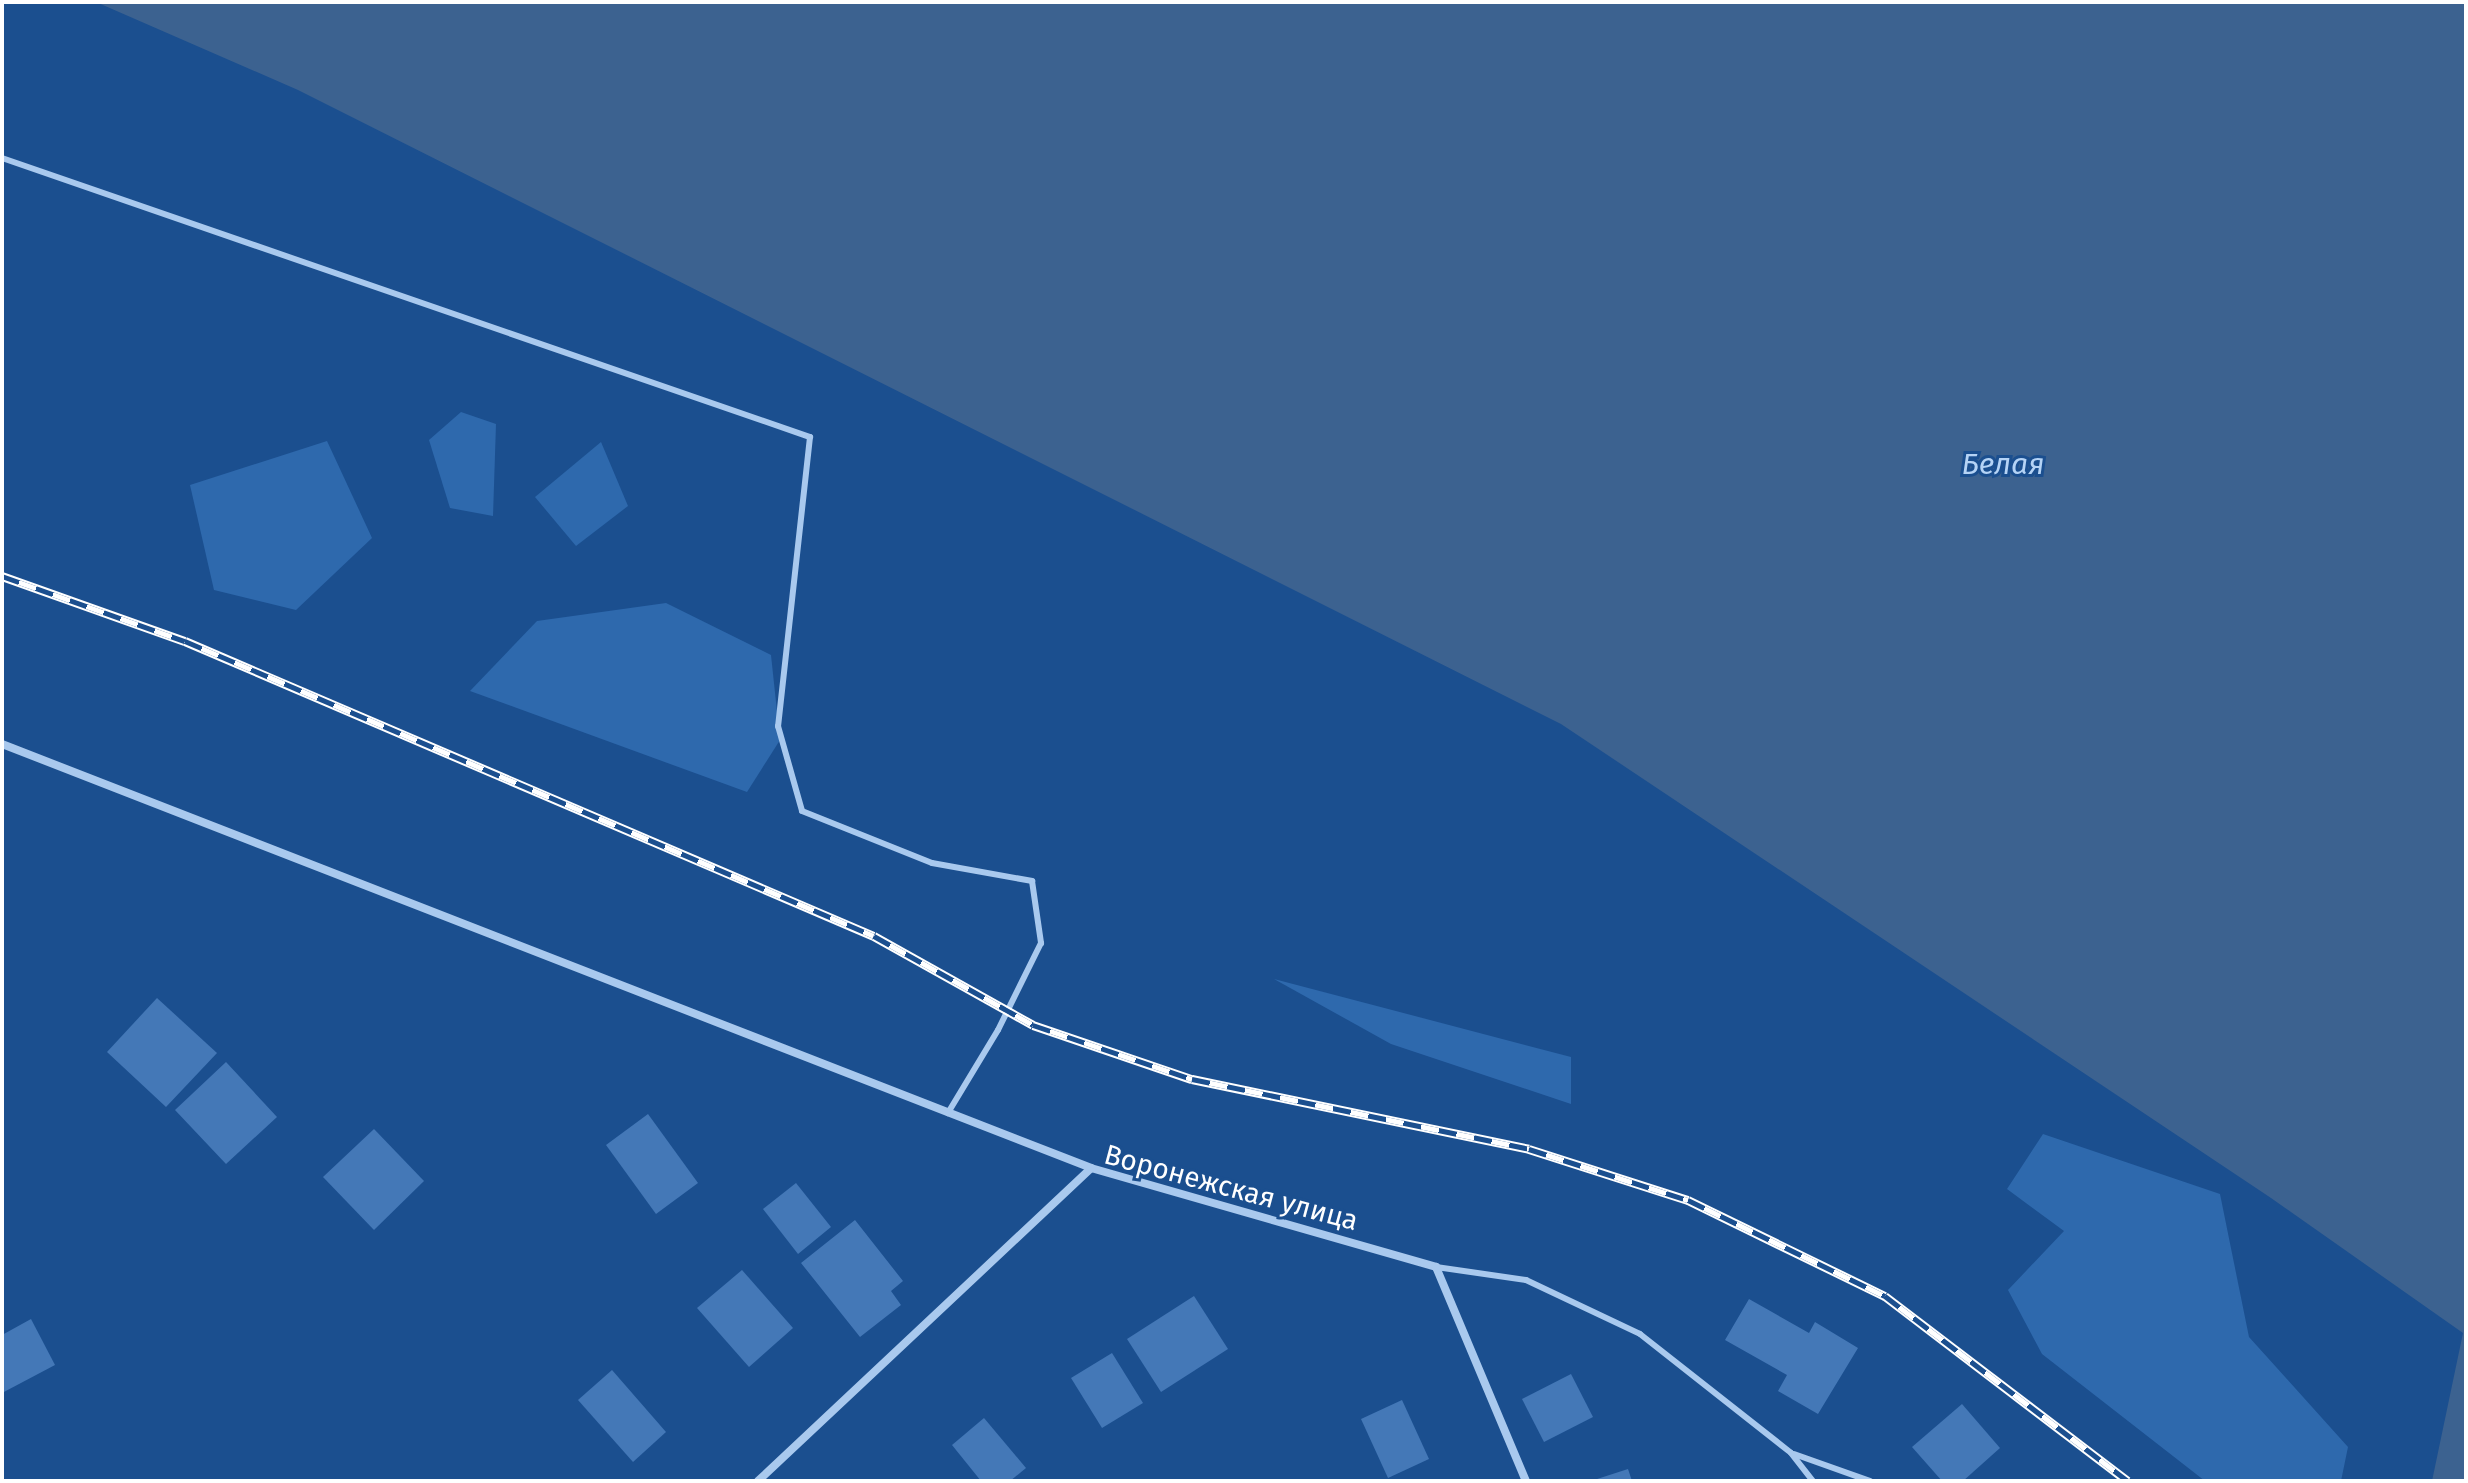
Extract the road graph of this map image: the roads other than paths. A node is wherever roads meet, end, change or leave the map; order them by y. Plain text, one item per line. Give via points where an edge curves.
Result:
1 (2, 158) edge
2 (2, 744) edge
3 (948, 1113) junction
4 (1091, 1168) junction
5 (1436, 1267) junction
6 (1791, 1453) junction
7 (758, 1481) edge
8 (1526, 1481) edge
9 (1813, 1481) edge
10 (1870, 1481) edge

1 - 3 lane via 810,437 778,726 802,811 932,863 1032,881 1041,943 998,1030
2 - 3 street
3 - 4 street
4 - 5 street, Воронежская улица
4 - 7 street, Воронежская улица
5 - 6 lane via 1526,1280 1640,1334
5 - 8 street
6 - 9 lane
6 - 10 lane

